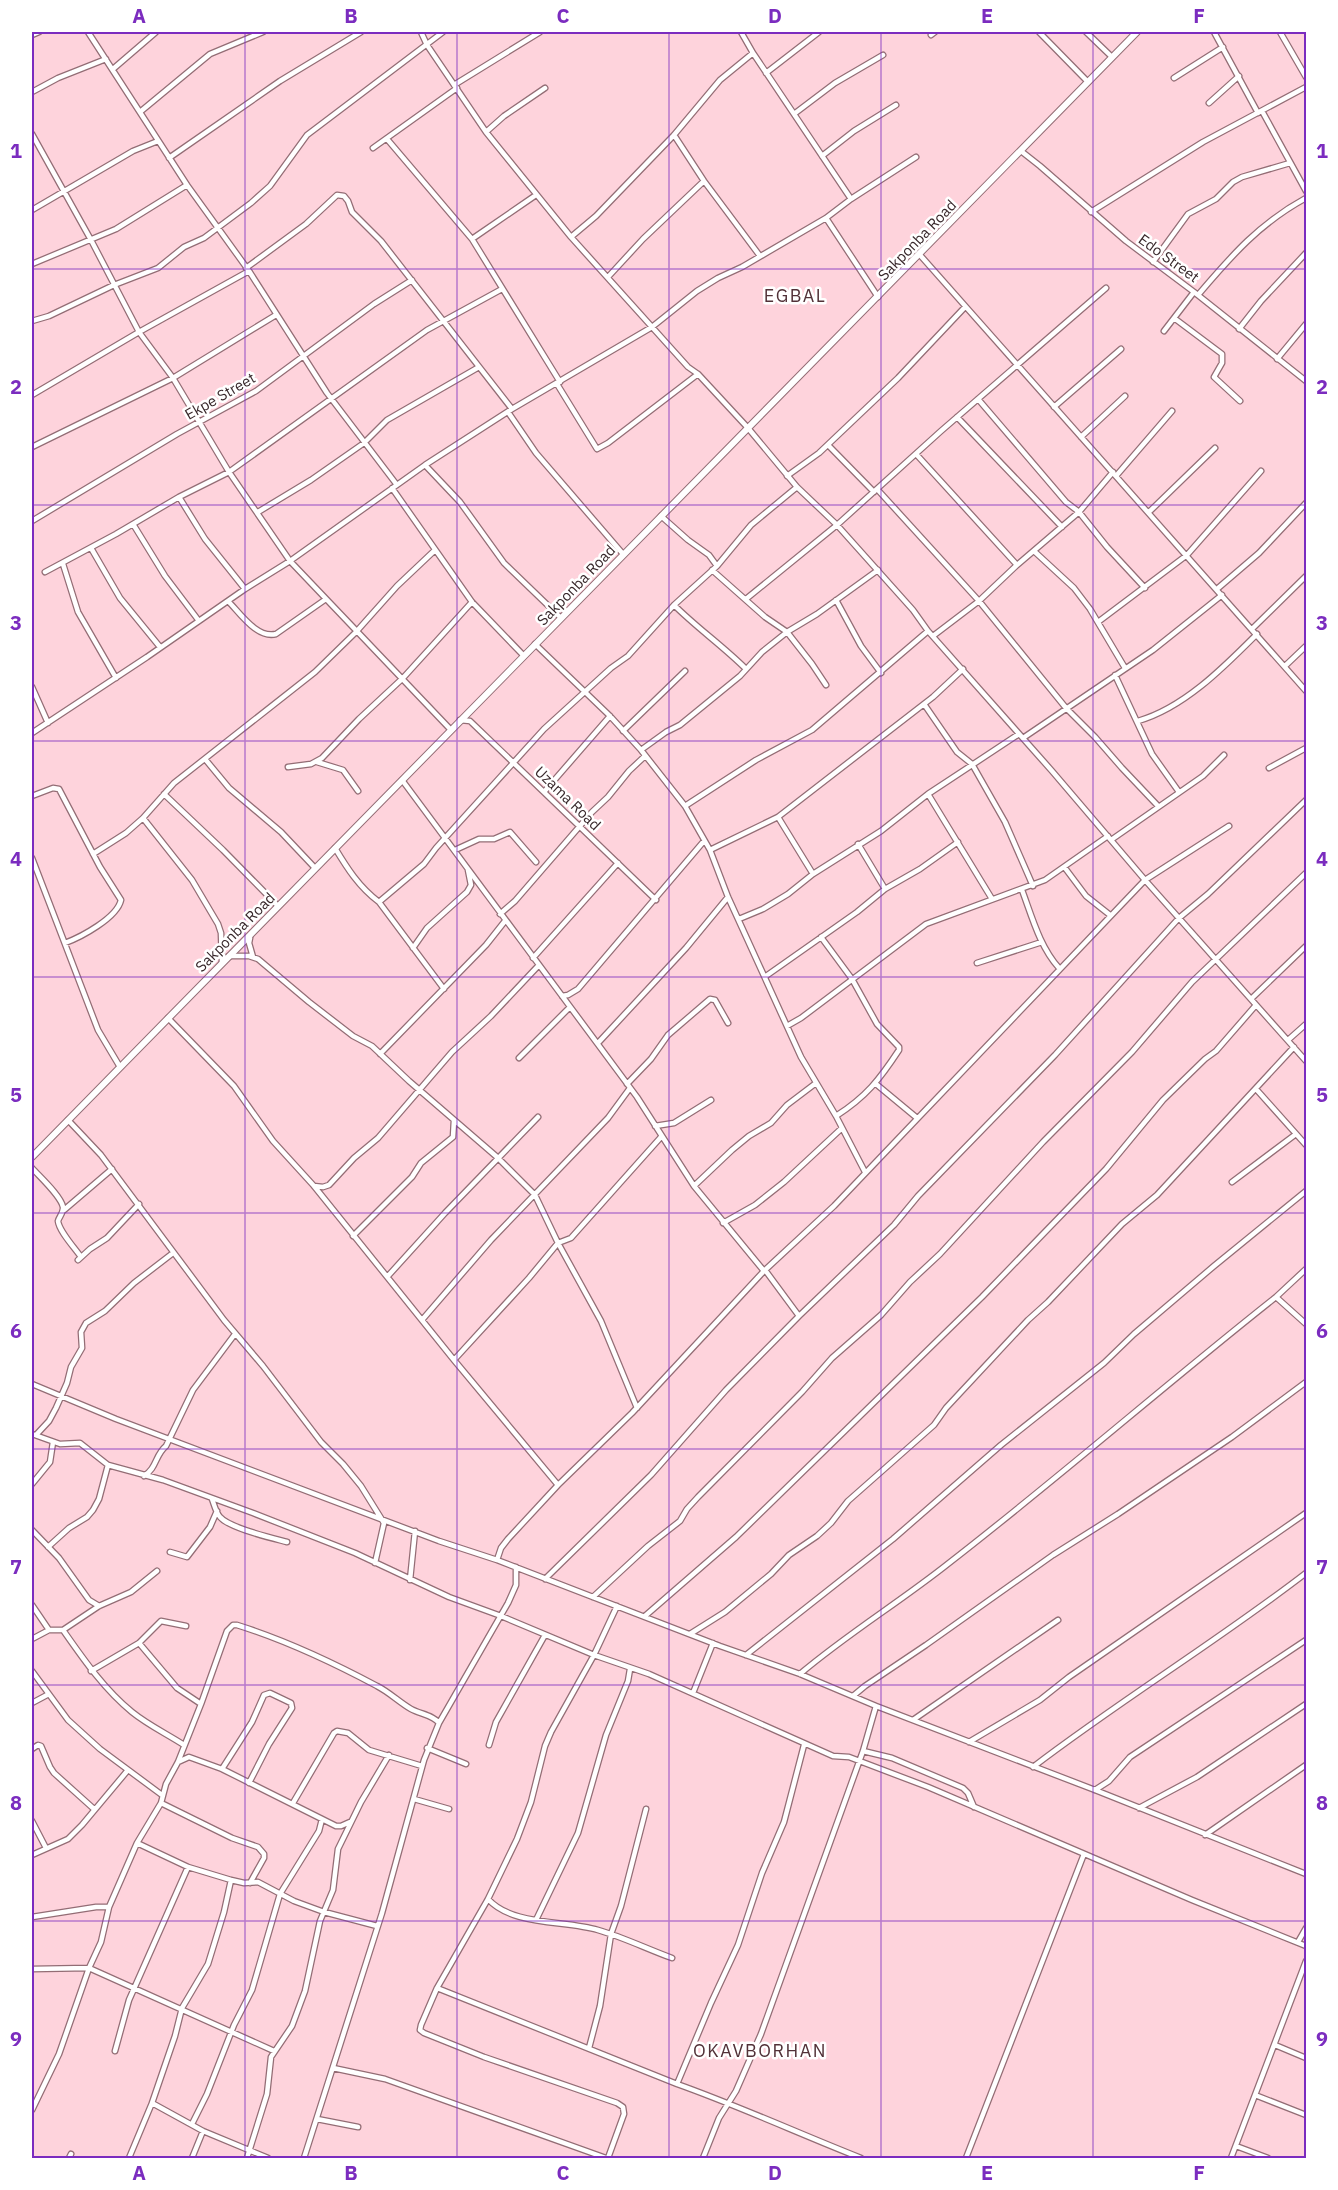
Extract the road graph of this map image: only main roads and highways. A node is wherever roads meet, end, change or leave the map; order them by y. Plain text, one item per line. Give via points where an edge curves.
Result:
1 (1137, 32) edge
2 (32, 1157) edge

1 - 2 main road, Sakponba Road

